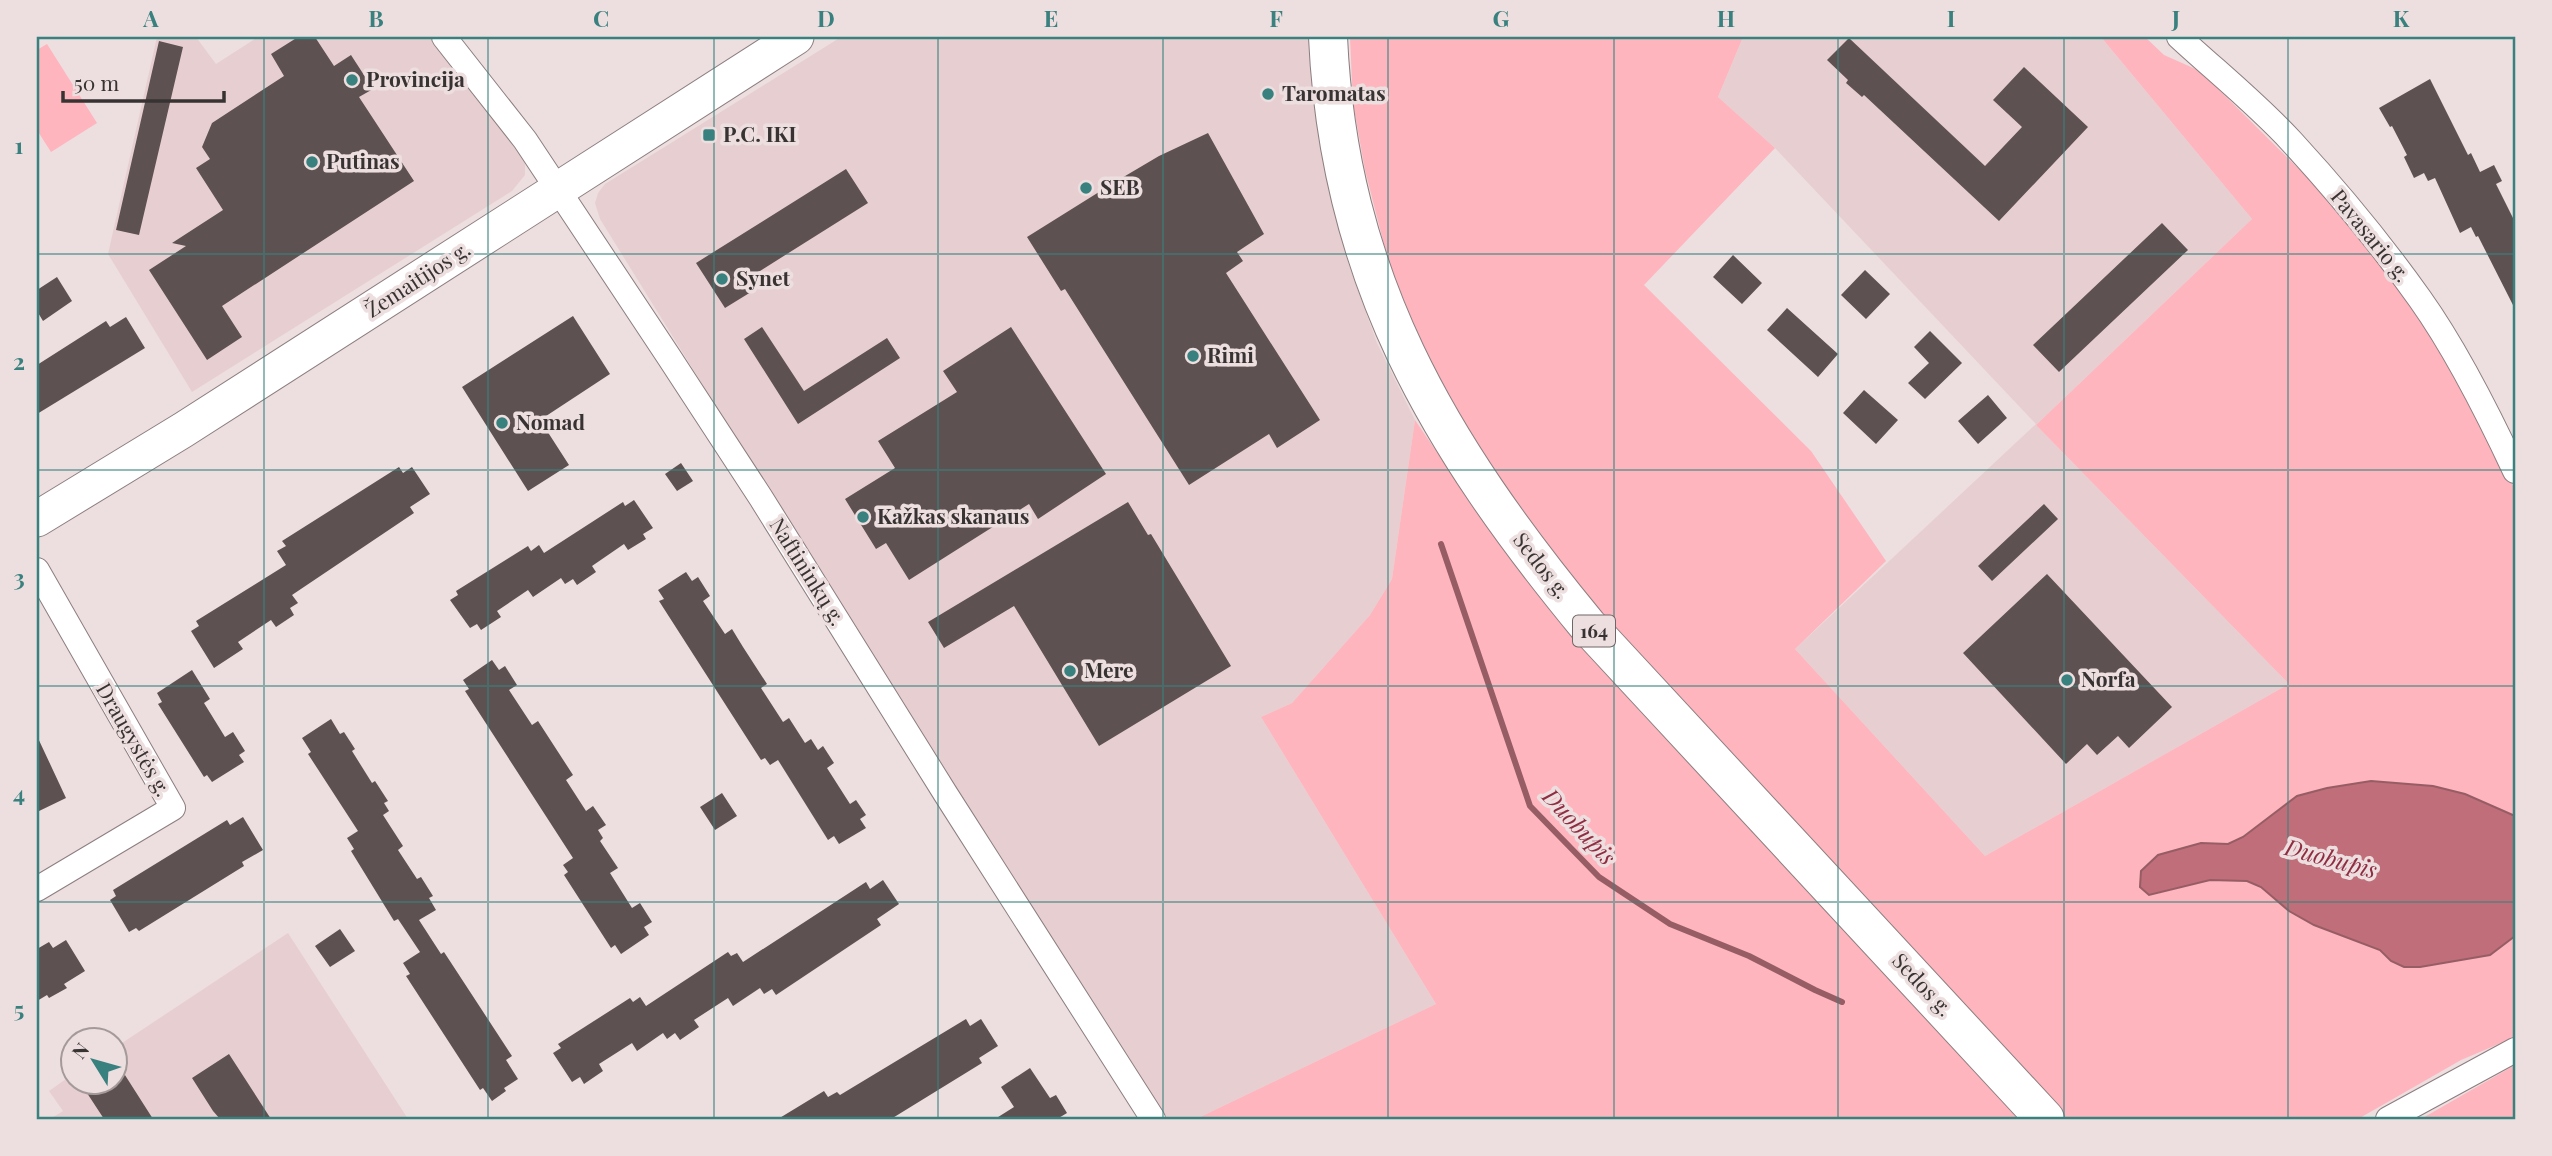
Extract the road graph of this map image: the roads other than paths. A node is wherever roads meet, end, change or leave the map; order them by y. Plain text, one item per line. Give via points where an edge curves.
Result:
1 (444, 37) edge
2 (796, 37) edge
3 (1328, 37) edge
4 (2179, 37) edge
5 (558, 190) junction
6 (2515, 471) edge
7 (37, 519) edge
8 (37, 570) edge
9 (37, 889) edge
10 (2515, 1050) edge
11 (1153, 1119) edge
12 (2045, 1119) edge
13 (2388, 1119) edge

1 - 5 street, Naftininkų g.
2 - 5 main road, Žemaitijos g.
3 - 12 main road, Sedos g. / 164 via 1342,163 1365,253 1413,370 1469,466 1540,567 1588,625
4 - 6 street, Pavasario g. via 2291,142 2363,224 2421,300 2486,408
5 - 7 main road, Žemaitijos g.
5 - 11 street, Naftininkų g. via 766,506
8 - 9 street, Draugystės g. via 173,808
10 - 13 street

